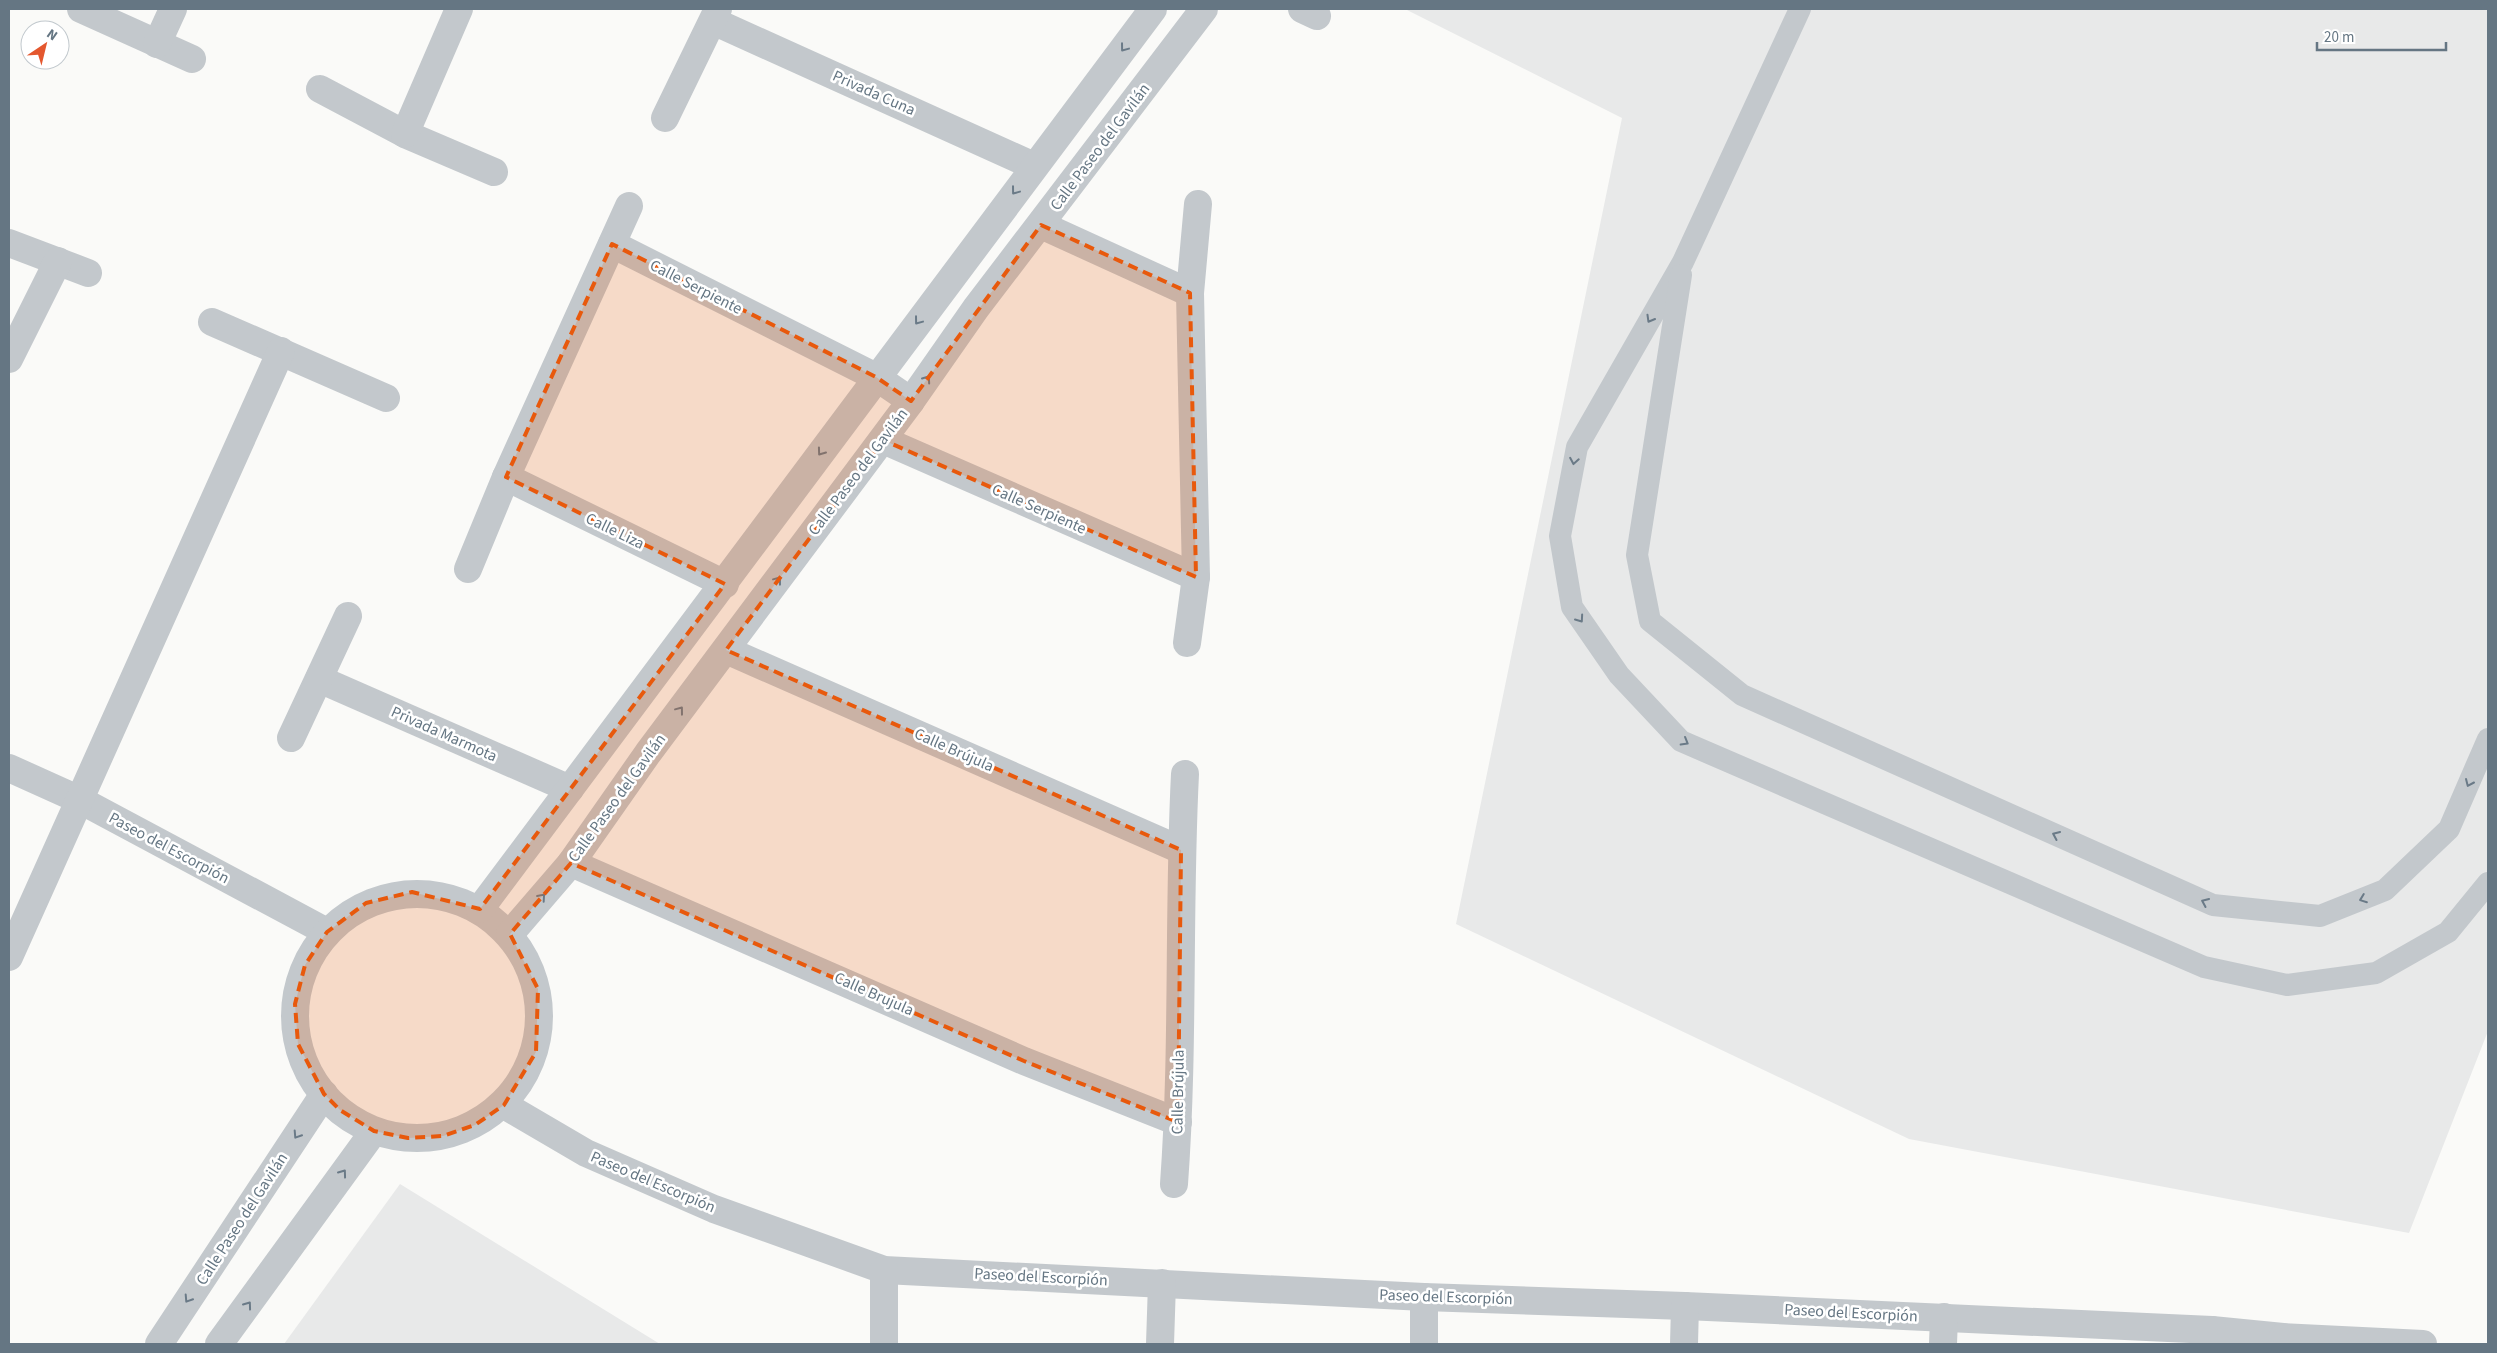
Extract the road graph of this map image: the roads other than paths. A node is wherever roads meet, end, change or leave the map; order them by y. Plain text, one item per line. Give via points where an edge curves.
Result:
1 (80, 9) edge
2 (173, 9) edge
3 (460, 9) edge
4 (1153, 9) edge
5 (1204, 9) edge
6 (1800, 9) edge
7 (715, 15) edge
8 (157, 44) junction
9 (192, 59) dead end
10 (320, 89) dead end
11 (665, 118) dead end
12 (405, 134) junction
13 (1034, 166) junction
14 (494, 172) dead end
15 (1198, 204) dead end
16 (628, 206) dead end
17 (1041, 225) junction
18 (9, 242) edge
19 (612, 244) junction
20 (58, 261) junction
21 (1683, 262) junction
22 (88, 273) dead end
23 (1190, 293) junction
24 (212, 322) dead end
25 (281, 350) junction
26 (9, 359) edge
27 (876, 377) junction
28 (386, 398) dead end
29 (911, 401) junction
30 (882, 440) junction
31 (506, 477) junction
32 (468, 569) dead end
33 (1196, 577) junction
34 (724, 584) junction
35 (348, 616) dead end
36 (1187, 643) dead end
37 (726, 650) junction
38 (319, 679) junction
39 (291, 738) dead end
40 (2488, 739) edge
41 (9, 768) edge
42 (1185, 774) dead end
43 (570, 789) junction
44 (80, 800) junction
45 (1181, 850) junction
46 (571, 863) junction
47 (2488, 883) edge
48 (480, 909) junction
49 (327, 932) junction
50 (510, 934) junction
51 (9, 957) edge
52 (324, 1094) junction
53 (504, 1105) junction
54 (1178, 1122) junction
55 (374, 1131) junction
56 (1174, 1184) dead end
57 (884, 1270) junction
58 (1162, 1283) junction
59 (1424, 1297) junction
60 (1685, 1306) junction
61 (1944, 1317) junction
62 (2212, 1337) edge
63 (2283, 1341) edge
64 (159, 1344) edge
65 (219, 1344) edge
66 (884, 1344) edge
67 (1160, 1344) edge
68 (1424, 1344) edge
69 (1684, 1344) edge
70 (1943, 1344) edge
71 (2423, 1344) edge

1 - 8 street
2 - 8 street
3 - 12 street
4 -> 13 street
5 - 17 street, Calle Paseo del Gavilán
6 - 21 lane
7 - 11 street
7 - 13 street, Privada Cuna
8 - 9 street
10 - 12 street
12 - 14 street
13 -> 27 street
15 - 23 street
16 - 19 street
17 - 23 street
29 -> 17 street, Calle Paseo del Gavilán via 976,308
18 - 20 street
19 - 27 street, Calle Serpiente
19 - 31 street
20 - 22 street
20 - 26 street
40 -> 21 lane via 2449,830 2385,890 2320,916 2213,905 1742,695 1650,621 1637,555
21 -> 47 lane via 1577,447 1560,536 1572,607 1619,675 1681,742 2204,967 2287,984 2376,973 2448,932
23 - 33 street
24 - 25 street
25 - 28 street
25 - 44 street
27 - 29 street, Calle Serpiente
27 -> 34 street
29 - 30 street, Calle Paseo del Gavilán
30 - 33 street, Calle Serpiente
37 -> 30 street, Calle Paseo del Gavilán
31 - 32 street
31 - 34 street, Calle Liza
33 - 36 street
34 - 43 street
35 - 38 street
37 - 45 street, Calle Brújula
46 -> 37 street, Calle Paseo del Gavilán
38 - 39 street
38 - 43 street, Privada Marmota
41 - 44 street, Paseo del Escorpión
42 - 45 street, Calle Brújula
43 - 48 street
44 - 49 street, Paseo del Escorpión
44 - 51 street
45 - 54 street, Calle Brújula
50 -> 46 street, Calle Paseo del Gavilán
46 - 54 street, Calle Brujula via 1024,1060
48 - 49 street via 412,892 366,903
48 - 50 street
49 - 52 street via 305,965 295,1004 298,1044
50 - 53 street via 538,989 536,1052
52 - 55 street via 340,1110
52 -> 64 street, Calle Paseo del Gavilán
53 - 55 street via 475,1125 443,1136 408,1138
53 - 57 street, Paseo del Escorpión via 586,1154 704,1205
54 - 56 street, Calle Brújula
65 -> 55 street
57 - 58 street, Paseo del Escorpión
57 - 66 street
58 - 59 street, Paseo del Escorpión
58 - 67 street
59 - 60 street, Paseo del Escorpión
59 - 68 street
60 - 61 street, Paseo del Escorpión
60 - 69 street
61 - 62 street, Paseo del Escorpión
61 - 70 street
62 - 63 street, Paseo del Escorpión
63 - 71 street, Paseo del Escorpión

